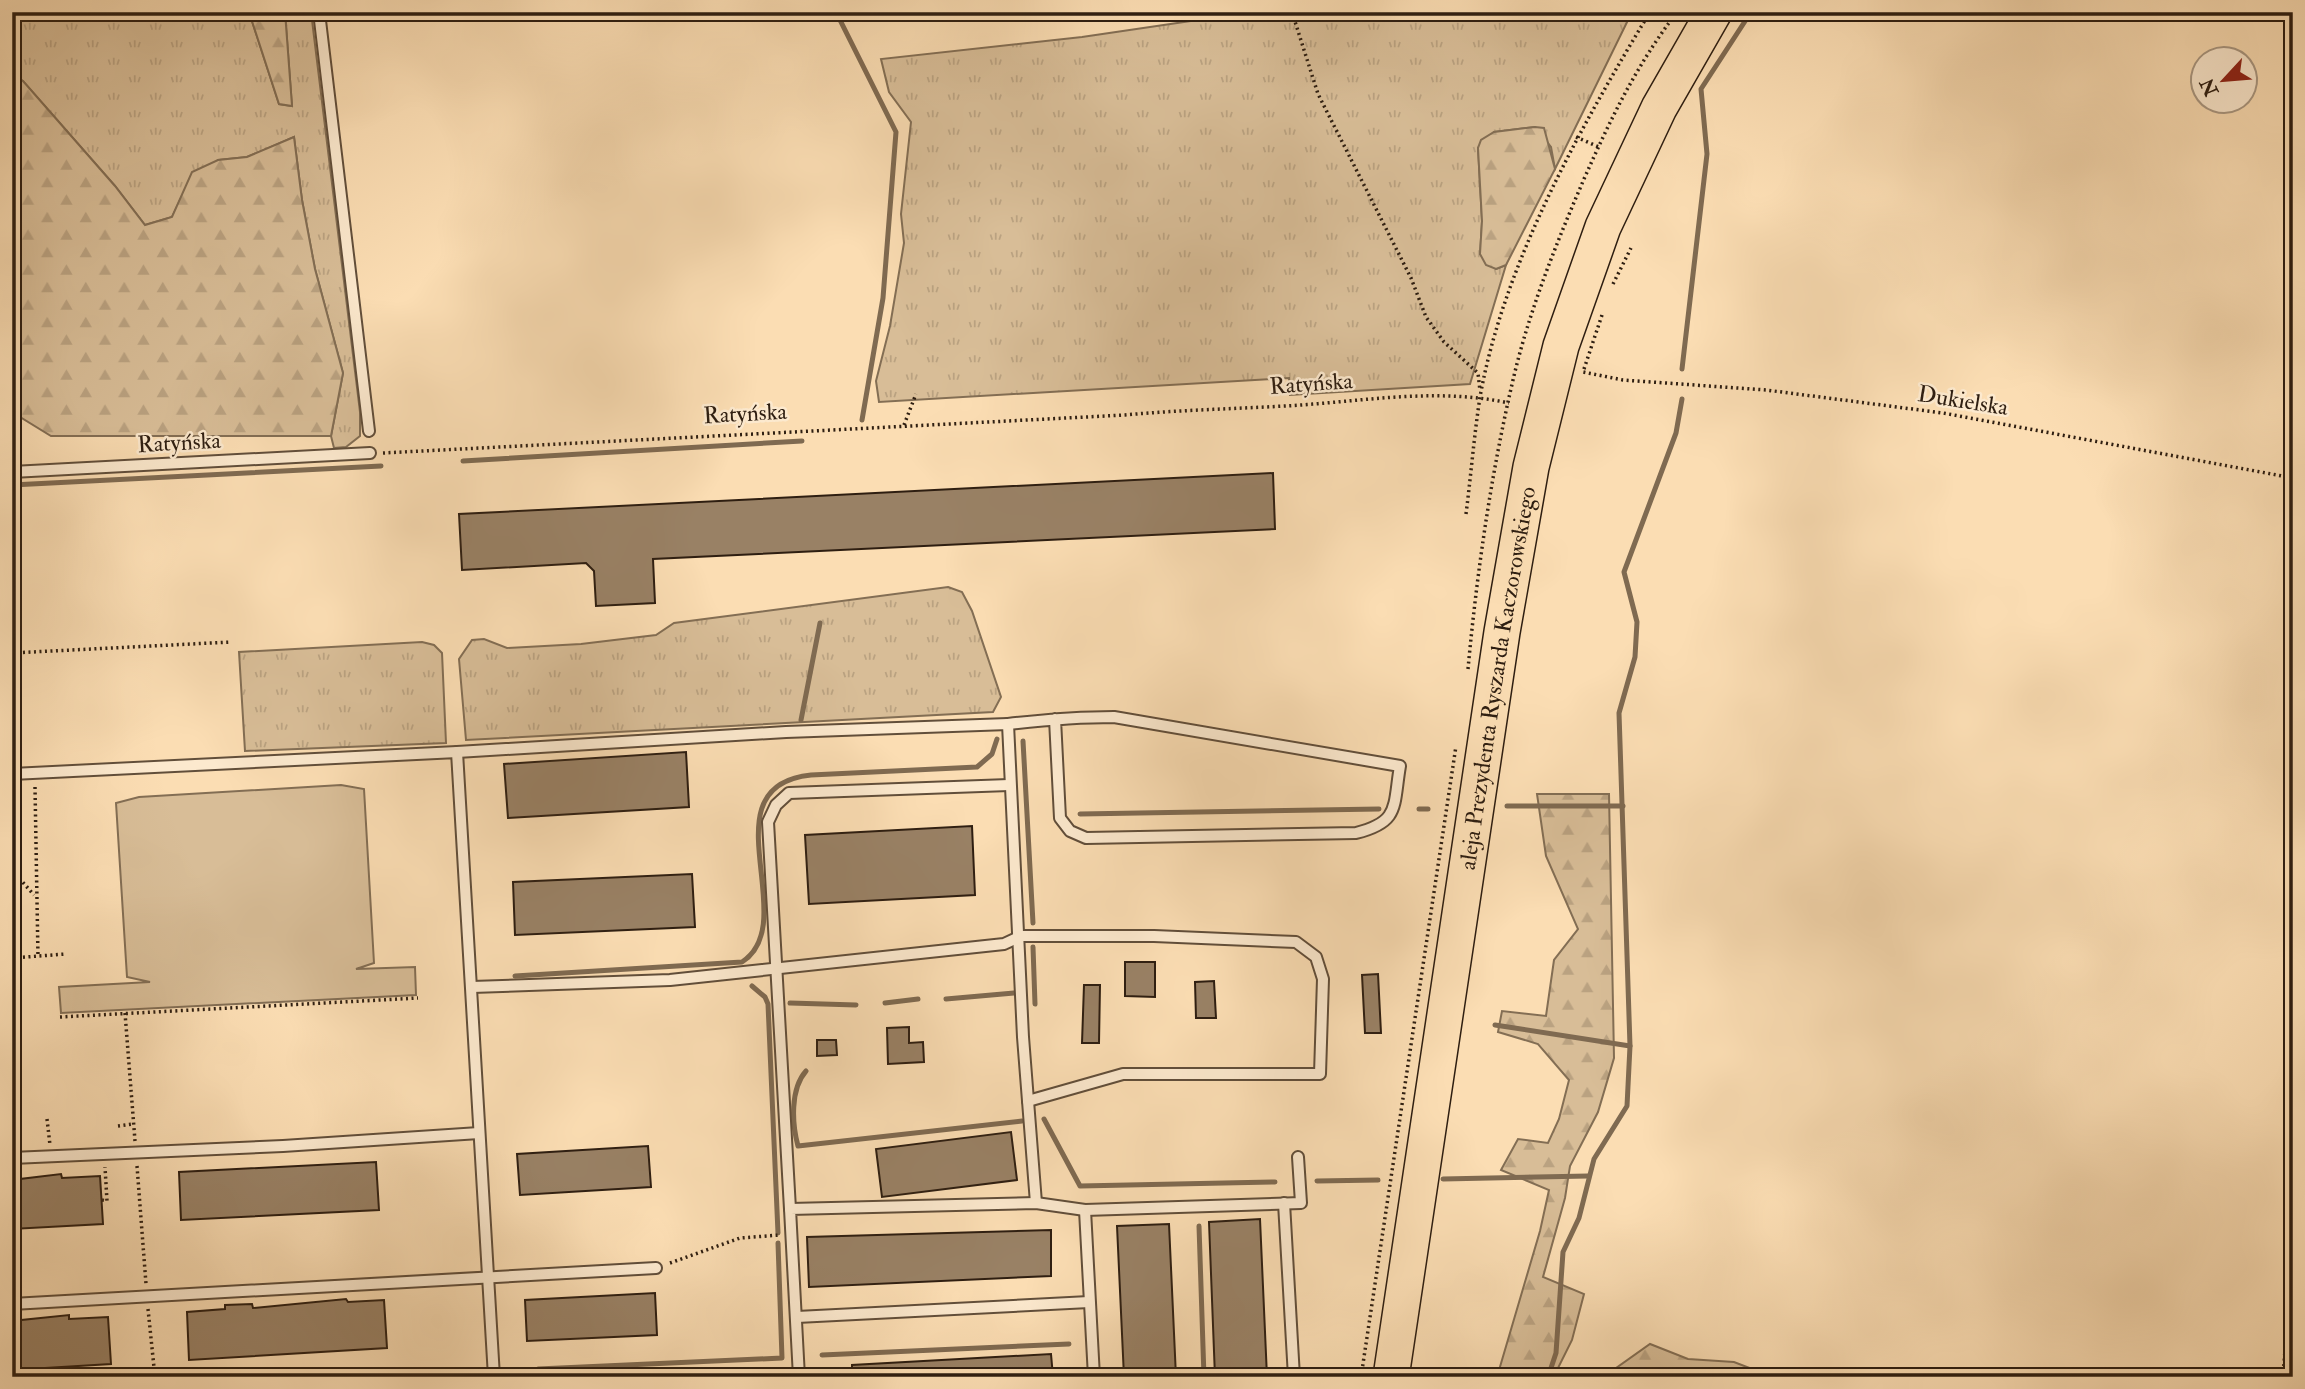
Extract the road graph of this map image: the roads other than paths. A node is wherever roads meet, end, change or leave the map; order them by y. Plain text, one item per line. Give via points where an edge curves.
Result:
1 (319, 12) edge
2 (1714, 12) edge
3 (369, 431) dead end
4 (370, 453) road end
5 (12, 472) edge
6 (1055, 719) junction
7 (1008, 724) junction
8 (457, 752) junction
9 (12, 774) edge
10 (1009, 785) junction
11 (1021, 936) junction
12 (776, 968) junction
13 (472, 987) junction
14 (1028, 1101) junction
15 (479, 1133) junction
16 (1298, 1157) dead end
17 (12, 1158) edge
18 (1037, 1203) junction
19 (1284, 1203) junction
20 (790, 1209) junction
21 (1085, 1210) junction
22 (656, 1268) road end
23 (486, 1277) junction
24 (1088, 1302) junction
25 (12, 1304) edge
26 (796, 1317) junction
27 (494, 1377) edge
28 (799, 1377) edge
29 (1094, 1377) edge
30 (1294, 1377) edge
31 (1391, 1377) edge

1 - 3 lane
2 - 31 main road, aleja Prezydenta Ryszarda Kaczorowskiego via 1658,108 1603,227 1561,346 1531,467 1502,632
4 - 5 lane, Ratyńska
6 - 6 lane via 1114,717 1400,766 1394,802 1389,820 1356,833 1086,838 1070,831 1060,818
6 - 7 lane
7 - 8 lane
7 - 10 lane
8 - 9 lane
8 - 13 lane
10 - 11 lane
10 - 12 lane via 789,793 768,822
11 - 12 lane via 1004,944
11 - 14 lane
11 - 14 lane via 1296,942 1316,957 1323,979 1320,1074 1123,1074
12 - 13 lane via 670,980
12 - 20 lane
13 - 15 lane
14 - 18 lane
15 - 17 lane
15 - 23 lane
16 - 19 lane via 1301,1203
18 - 20 lane
18 - 21 lane
19 - 21 lane
19 - 30 lane
20 - 26 lane
21 - 24 lane
22 - 23 lane
23 - 25 lane
23 - 27 lane
24 - 26 lane
24 - 29 lane
26 - 28 lane

